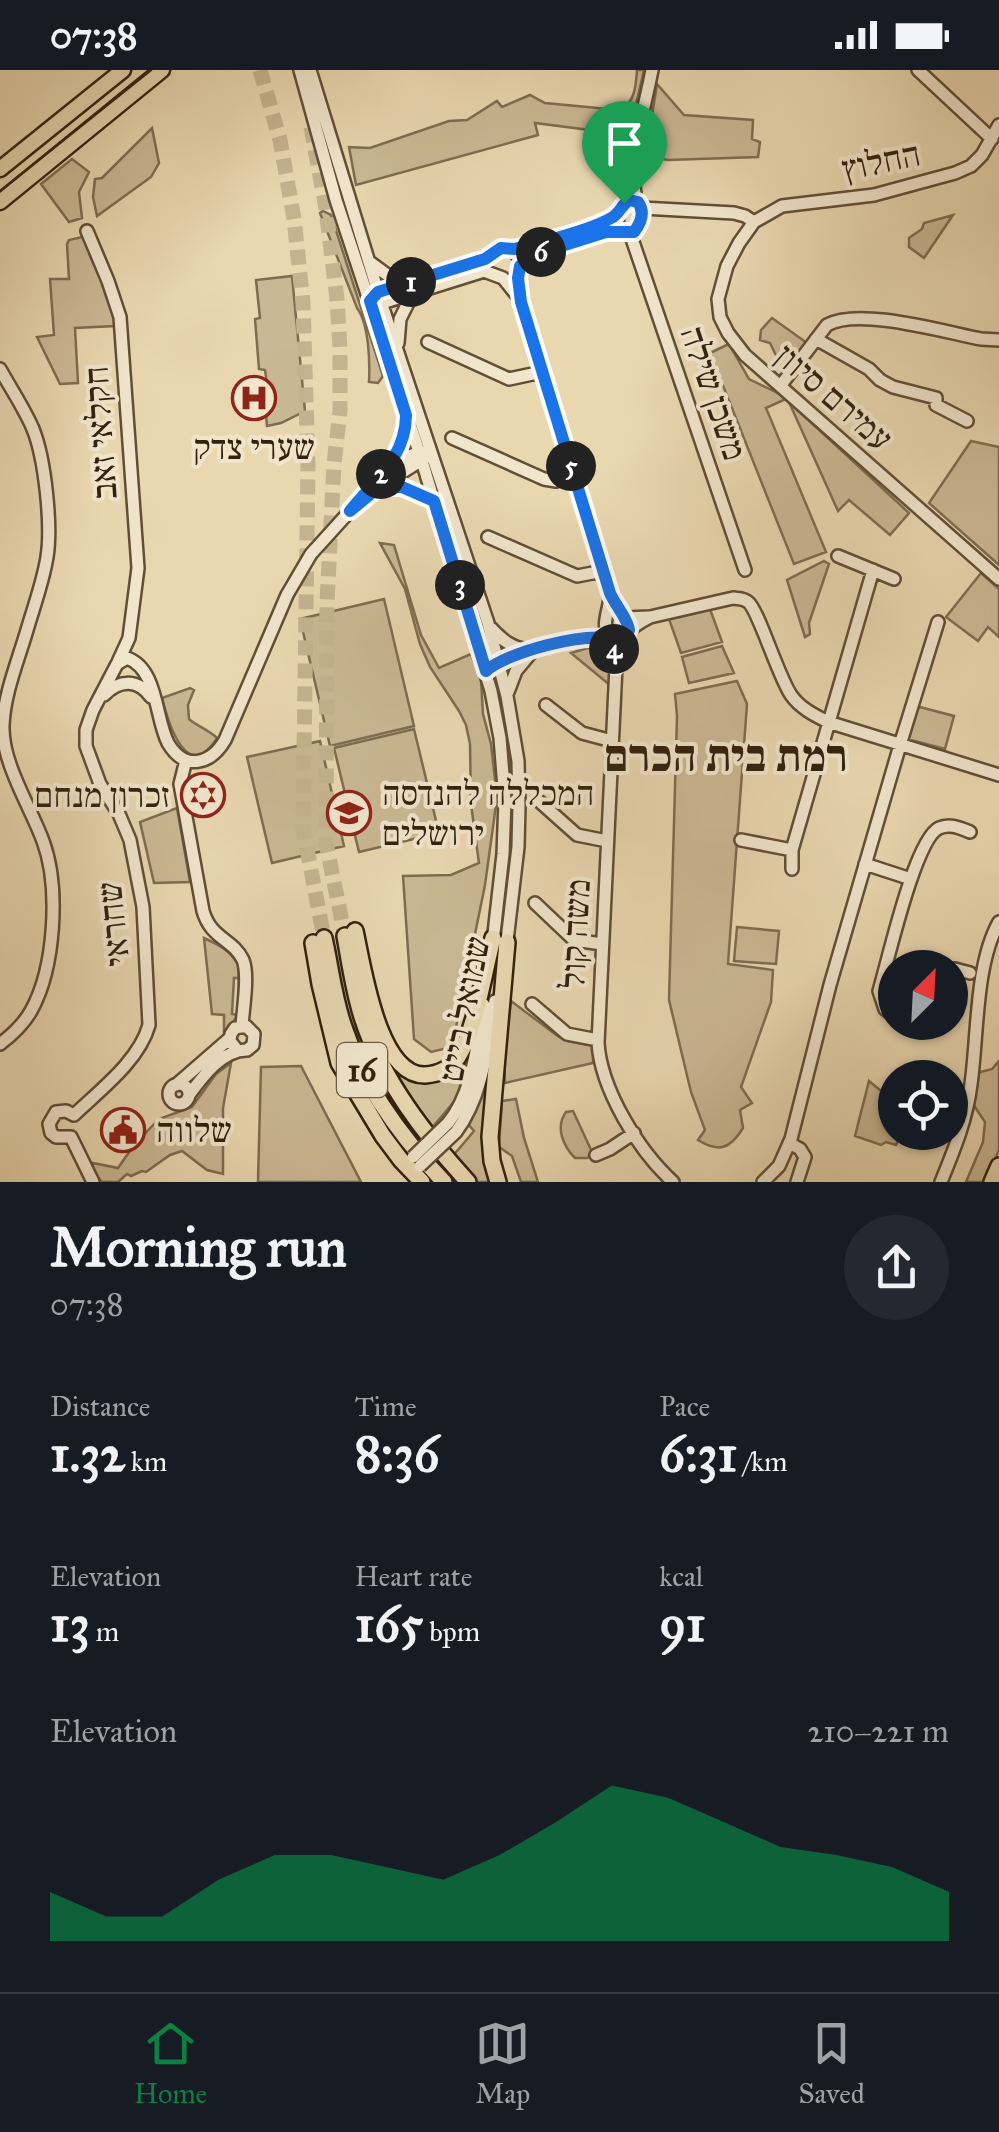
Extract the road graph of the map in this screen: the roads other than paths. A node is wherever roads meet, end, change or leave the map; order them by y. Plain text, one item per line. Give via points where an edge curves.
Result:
1 (122, 70) edge
2 (162, 70) edge
3 (300, 70) edge
4 (311, 70) edge
5 (652, 70) edge
6 (918, 70) edge
7 (999, 125) edge
8 (992, 139) junction
9 (0, 169) edge
10 (0, 202) edge
11 (630, 206) junction
12 (754, 222) junction
13 (86, 231) dead end
14 (626, 232) junction
15 (514, 249) junction
16 (492, 255) junction
17 (368, 261) junction
18 (520, 268) junction
19 (499, 276) junction
20 (412, 288) junction
21 (376, 299) junction
22 (521, 302) junction
23 (816, 340) junction
24 (999, 340) edge
25 (428, 342) dead end
26 (399, 357) junction
27 (0, 369) edge
28 (542, 372) junction
29 (780, 385) junction
30 (406, 415) junction
31 (968, 422) dead end
32 (452, 438) dead end
33 (424, 455) junction
34 (386, 470) junction
35 (574, 474) junction
36 (379, 487) junction
37 (434, 501) junction
38 (350, 511) junction
39 (488, 537) dead end
40 (838, 556) dead end
41 (745, 570) dead end
42 (873, 570) junction
43 (603, 571) junction
44 (894, 578) dead end
45 (999, 579) edge
46 (610, 593) junction
47 (938, 622) dead end
48 (488, 623) junction
49 (606, 623) junction
50 (620, 630) junction
51 (129, 638) junction
52 (582, 638) junction
53 (534, 650) junction
54 (498, 662) junction
55 (117, 664) junction
56 (138, 664) junction
57 (486, 671) junction
58 (128, 683) junction
59 (507, 696) junction
60 (156, 705) junction
61 (546, 705) dead end
62 (94, 710) junction
63 (828, 722) junction
64 (612, 741) junction
65 (900, 745) junction
66 (186, 760) junction
67 (999, 775) edge
68 (540, 802) dead end
69 (970, 832) dead end
70 (740, 840) dead end
71 (607, 841) junction
72 (792, 850) junction
73 (865, 864) junction
74 (792, 869) dead end
75 (911, 880) junction
76 (535, 902) dead end
77 (999, 922) edge
78 (500, 940) junction
79 (602, 944) junction
80 (891, 950) edge
81 (532, 1004) dead end
82 (242, 1026) junction
83 (230, 1038) junction
84 (598, 1040) junction
85 (0, 1044) edge
86 (237, 1050) junction
87 (74, 1116) junction
88 (634, 1133) junction
89 (70, 1138) junction
90 (789, 1143) junction
91 (596, 1155) dead end
92 (999, 1166) edge
93 (414, 1171) edge
94 (93, 1182) edge
95 (444, 1182) edge
96 (468, 1182) edge
97 (498, 1182) edge
98 (673, 1182) edge
99 (762, 1182) edge
100 (797, 1182) edge
101 (941, 1182) edge
102 (992, 1182) edge

1 - 9 main road
2 - 10 main road
3 - 21 street, שמואל בייט via 336,200
4 - 17 street, שמואל בייט
5 - 11 street
6 - 8 street
7 - 8 street, החלוץ
8 - 12 street, החלוץ via 971,166 955,172 874,194 782,206
11 - 12 street via 734,212
11 - 14 street, משכן שילה via 618,226
11 - 14 street via 639,224
11 - 15 street via 603,222
12 - 29 street, עמירם סיוון via 727,266 718,311 745,355
13 - 51 street, חקלאי זאב via 120,317 138,568
14 - 18 street via 538,253
14 - 41 street, משכן שילה
15 - 16 street
15 - 18 street
16 - 19 street
16 - 20 street
17 - 20 street
17 - 21 street, שמואל בייט
18 - 19 street via 512,277
18 - 22 street, משה קול
19 - 20 street via 480,271
19 - 22 street, משה קול
20 - 21 street
20 - 26 street via 400,319
21 - 26 street, שמואל בייט
21 - 30 street, שמואל בייט
22 - 28 street, משה קול
23 - 24 street via 836,320 866,318
23 - 29 street
23 - 31 street via 893,387 936,398 936,405
25 - 28 street via 509,378
26 - 33 street, שמואל בייט
27 - 85 street via 37,440 48,527 44,571 3,730 45,845 54,905 34,1004
28 - 35 street, משה קול
29 - 45 street, עמירם סיוון
30 - 33 street, שמואל בייט
30 - 34 street via 402,446
32 - 35 street via 544,479
33 - 34 street
33 - 36 street
33 - 37 street, שמואל בייט
33 - 48 street, שמואל בייט
34 - 38 street
35 - 43 street, משה קול
36 - 37 street via 402,487
36 - 38 street
37 - 57 street, שמואל בייט
38 - 66 street via 294,580 220,748 208,759
39 - 43 street via 576,576
40 - 42 street
42 - 44 street
42 - 63 street
43 - 46 street, משה קול
46 - 49 street, משה קול
46 - 50 street, משה קול
47 - 65 street
48 - 53 street via 509,644
48 - 54 street, שמואל בייט
49 - 50 street via 604,630
49 - 50 street via 613,616
49 - 52 street
50 - 52 street
50 - 63 street via 650,617 745,600 792,696
50 - 64 street, משה קול
51 - 55 street, שחראי
51 - 56 street
52 - 53 street
53 - 54 street
53 - 59 street
54 - 57 street
54 - 59 street, שמואל בייט
55 - 56 street via 127,658
55 - 58 street via 118,678
55 - 62 street, שחראי
56 - 58 street via 138,678
56 - 60 street
57 - 78 street, שמואל בייט via 505,800
58 - 60 street via 144,688
58 - 62 street via 108,691
59 - 78 street, שמואל בייט via 518,761 518,848
60 - 66 street via 168,744
61 - 64 street via 582,733
62 - 87 street, שחראי via 86,746 130,840 143,907 150,1015 138,1048
63 - 65 street
63 - 72 street
64 - 71 street, משה קול
65 - 67 street
65 - 73 street
66 - 82 street via 180,784 202,910 208,927 244,965
68 - 71 street via 578,836
69 - 75 street via 950,825 934,831
70 - 72 street
71 - 79 street, משה קול
72 - 74 street
73 - 75 street
73 - 90 street
75 - 80 street
76 - 79 street via 574,940
77 - 101 street via 986,951 968,1106
78 - 93 street, שמואל בייט, bridge via 464,1098 452,1128
78 - 96 highway, 16 via 458,1056 428,1075 411,1072 392,1055 350,933 354,985 386,1072
78 - 97 highway via 490,1137
79 - 84 street, משה קול
81 - 84 street via 566,1034
82 - 83 street
82 - 86 street via 252,1030 254,1042
83 - 86 street
83 - 86 street via 176,1085 189,1095
84 - 88 street, משה קול via 603,1070
87 - 89 street via 77,1130
87 - 89 street via 56,1112 49,1124 56,1138
88 - 91 street
88 - 98 street, משה קול
89 - 94 street
90 - 99 street
90 - 100 street via 805,1157
92 - 102 highway
93 - 95 highway, 16 via 382,1136 338,1063 320,984 319,940 356,1058 391,1118

